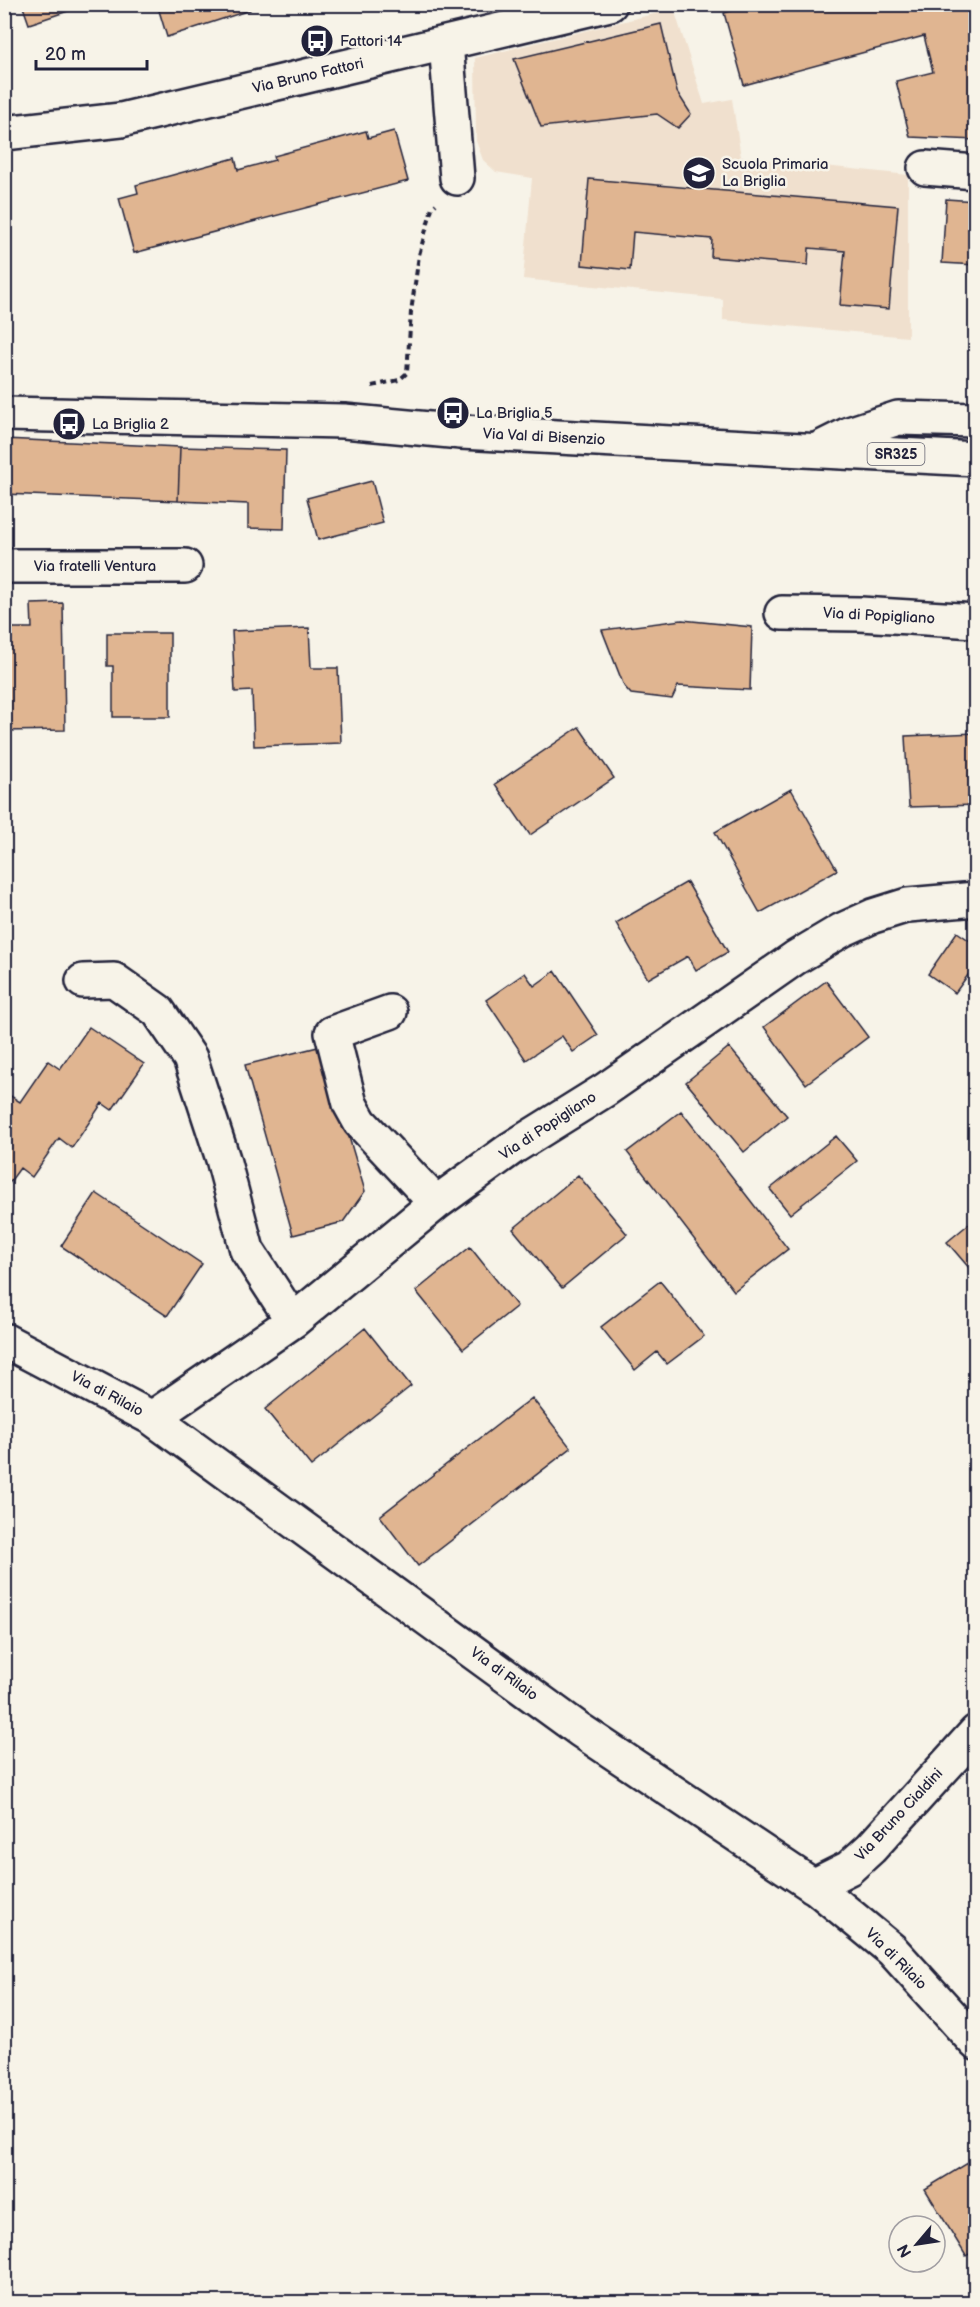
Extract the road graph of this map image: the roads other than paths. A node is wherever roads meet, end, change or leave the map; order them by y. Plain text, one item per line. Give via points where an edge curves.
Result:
1 (610, 4) edge
2 (446, 43) junction
3 (4, 133) edge
4 (924, 168) dead end
5 (975, 172) edge
6 (457, 178) dead end
7 (4, 414) edge
8 (975, 420) edge
9 (817, 450) junction
10 (975, 459) edge
11 (4, 566) edge
12 (185, 566) dead end
13 (782, 614) dead end
14 (975, 621) edge
15 (975, 899) edge
16 (83, 981) dead end
17 (390, 1012) dead end
18 (436, 1203) junction
19 (293, 1321) junction
20 (4, 1340) edge
21 (152, 1418) junction
22 (975, 1732) edge
23 (813, 1886) junction
24 (975, 2043) edge

1 - 2 street, Via Bruno Fattori
2 - 3 street, Via Bruno Fattori via 121,120
2 - 6 street
4 - 5 street
7 - 9 street, Via Val di Bisenzio / SR325 via 344,421 461,432
8 - 9 street via 898,418 849,434
9 - 10 street, Via Val di Bisenzio / SR325
11 - 12 street, Via fratelli Ventura
13 - 14 street, Via di Popigliano
15 - 18 street, Via di Popigliano via 908,905 842,930 512,1148
16 - 19 street via 114,980 158,1011 190,1058 247,1250
17 - 18 street via 332,1033 340,1067 350,1104 360,1122
18 - 19 street, Via di Popigliano
19 - 21 street, Via di Popigliano
20 - 21 street, Via di Rilaio
21 - 23 street, Via di Rilaio via 580,1730
22 - 23 street, Via Bruno Cialdini via 871,1848 849,1868
23 - 24 street, Via di Rilaio via 892,1950

